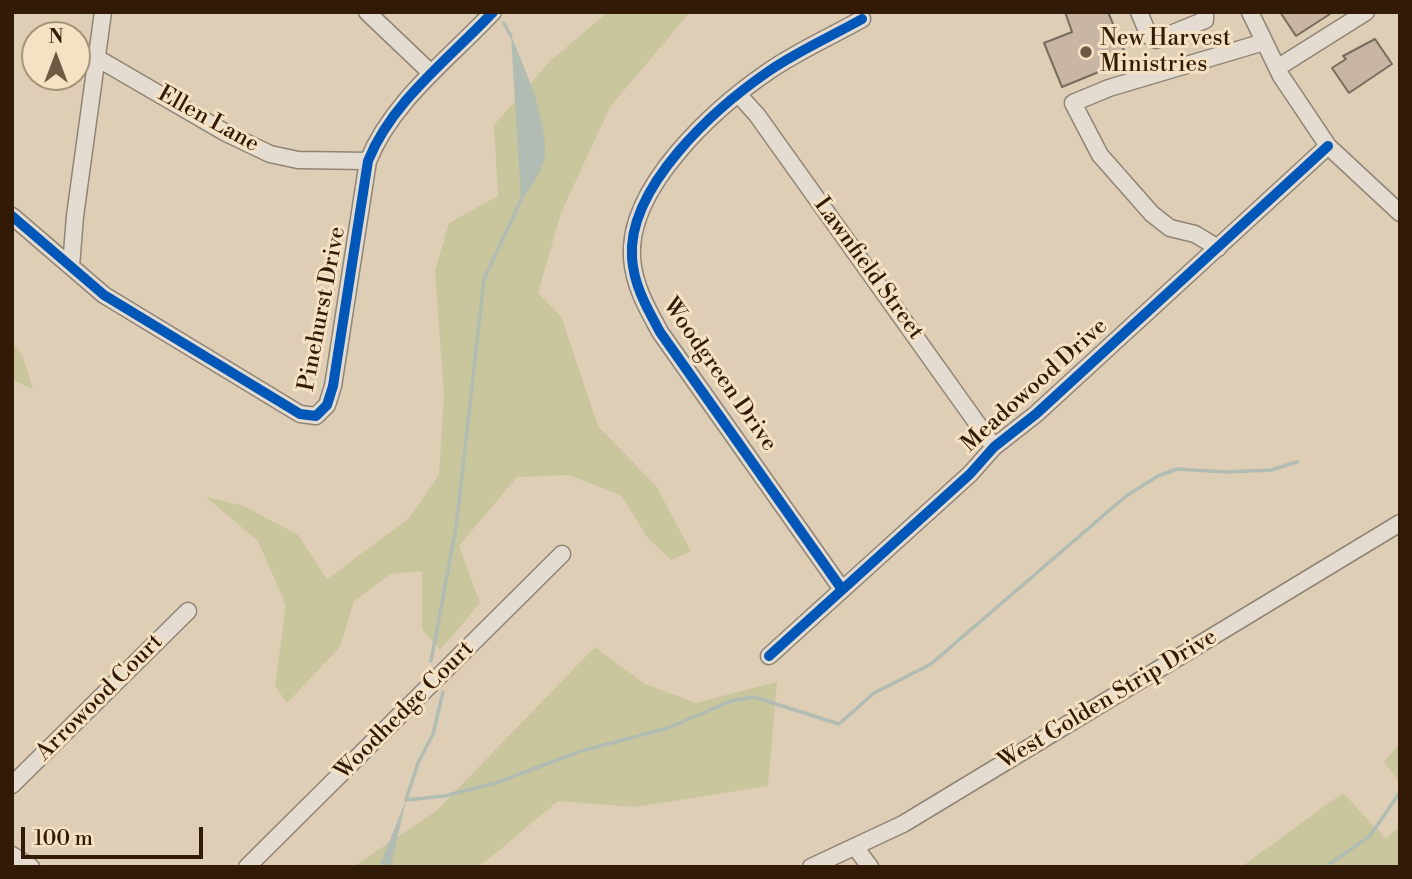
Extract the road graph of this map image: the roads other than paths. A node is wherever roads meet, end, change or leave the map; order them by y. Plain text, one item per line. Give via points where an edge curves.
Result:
1 (103, 12) edge
2 (366, 12) edge
3 (493, 12) edge
4 (1139, 12) edge
5 (1205, 12) edge
6 (1250, 12) edge
7 (1366, 12) edge
8 (862, 19) dead end
9 (1264, 42) junction
10 (97, 58) junction
11 (1277, 68) junction
12 (431, 73) junction
13 (738, 94) junction
14 (1328, 146) junction
15 (368, 161) junction
16 (1400, 213) edge
17 (12, 216) edge
18 (1218, 248) junction
19 (71, 266) junction
20 (994, 447) junction
21 (1400, 523) edge
22 (562, 554) dead end
23 (841, 588) junction
24 (188, 611) dead end
25 (769, 656) dead end
26 (12, 785) edge
27 (856, 848) junction
28 (12, 855) edge
29 (31, 867) edge
30 (247, 867) edge
31 (811, 867) edge
32 (870, 867) edge

1 - 10 street
2 - 12 street
3 - 12 street, Pinehurst Drive
4 - 5 street via 1149,36 1156,40 1205,20
6 - 9 street
7 - 11 street
8 - 13 street, Woodgreen Drive via 771,69
9 - 11 street
9 - 18 street via 1073,103 1100,155 1152,214 1170,228 1195,234
10 - 15 street, Ellen Lane via 270,154 298,160
10 - 19 street
11 - 14 street
12 - 15 street, Pinehurst Drive via 380,136
13 - 20 street, Lawnfield Street
13 - 23 street, Woodgreen Drive via 707,121 649,194 633,236 635,275 660,332
14 - 16 street
14 - 18 street, Meadowood Drive
15 - 19 street, Pinehurst Drive via 333,386 327,405 316,416 300,414 133,314
17 - 19 street, Pinehurst Drive
18 - 20 street, Meadowood Drive
20 - 23 street, Meadowood Drive
21 - 27 street, West Golden Strip Drive via 903,824
22 - 30 street, Woodhedge Court
23 - 25 street, Meadowood Drive
24 - 26 street, Arrowood Court
27 - 31 street, West Golden Strip Drive
27 - 32 street
28 - 29 street

